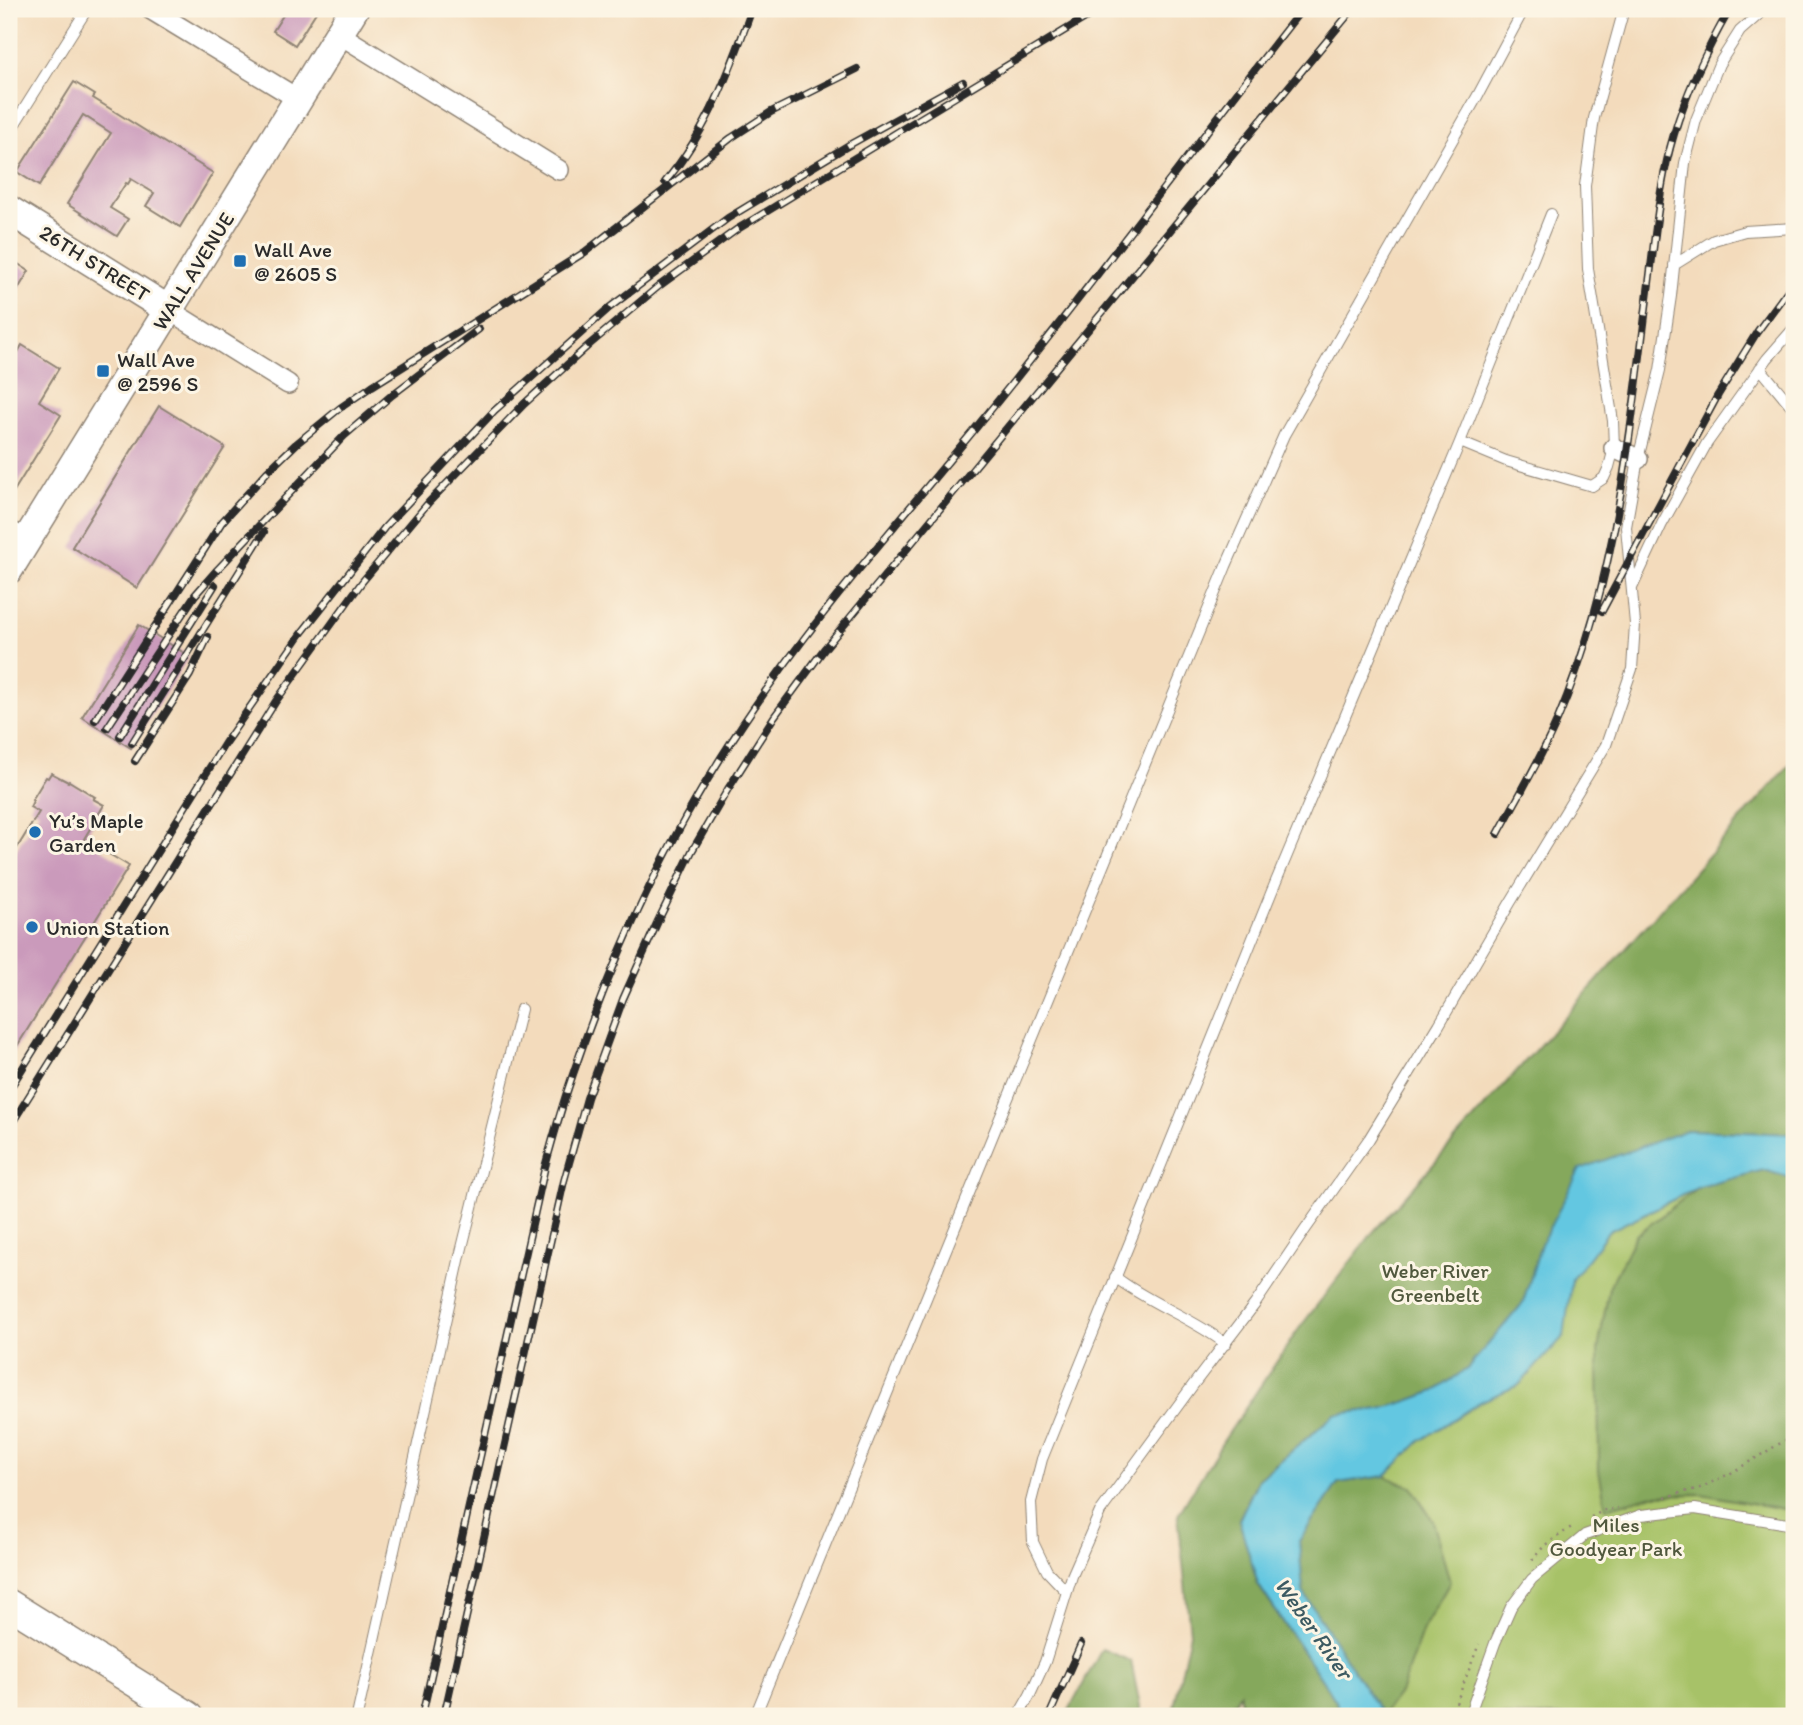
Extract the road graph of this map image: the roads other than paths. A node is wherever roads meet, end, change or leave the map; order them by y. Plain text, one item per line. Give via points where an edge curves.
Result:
1 (87, 9) edge
2 (150, 9) edge
3 (355, 9) edge
4 (1524, 9) edge
5 (1624, 9) edge
6 (1765, 9) edge
7 (339, 34) junction
8 (298, 99) junction
9 (9, 133) edge
10 (559, 170) dead end
11 (9, 210) edge
12 (1551, 214) dead end
13 (1794, 228) edge
14 (1674, 265) junction
15 (169, 310) junction
16 (1794, 328) edge
17 (1760, 368) junction
18 (288, 384) dead end
19 (1794, 409) edge
20 (1460, 442) junction
21 (1614, 448) junction
22 (1638, 459) junction
23 (17, 536) edge
24 (9, 569) edge
25 (1632, 588) junction
26 (522, 1009) dead end
27 (1115, 1277) junction
28 (1226, 1344) junction
29 (1794, 1525) edge
30 (1066, 1591) junction
31 (9, 1604) edge
32 (189, 1716) edge
33 (357, 1716) edge
34 (755, 1716) edge
35 (1018, 1716) edge
36 (1469, 1716) edge

1 - 9 lane
2 - 8 street
3 - 7 main road, WALL AVENUE
4 - 34 lane via 1284,435 1226,566
5 - 21 lane via 1594,118 1585,186 1588,269
6 - 14 lane via 1740,31 1726,53 1696,120 1685,163
7 - 8 main road, WALL AVENUE
7 - 10 street
8 - 15 main road, WALL AVENUE
11 - 15 main road, 26TH STREET
12 - 20 lane
13 - 14 lane via 1745,231 1714,240
14 - 22 lane via 1660,370
15 - 18 street, 26TH STREET
15 - 23 main road, WALL AVENUE
16 - 17 lane
17 - 19 lane
17 - 25 lane via 1707,443
20 - 21 lane via 1592,486 1604,478
20 - 27 lane
21 - 22 street
22 - 25 lane via 1626,527
23 - 24 main road, WALL AVENUE
25 - 28 lane via 1632,669 1606,745 1368,1139
26 - 33 lane via 457,1269
27 - 28 lane
27 - 30 lane via 1042,1459 1031,1502 1033,1542 1047,1571
28 - 30 lane via 1100,1513
29 - 36 lane via 1695,1509 1640,1515 1585,1535 1532,1579 1511,1608
30 - 35 lane via 1045,1662
31 - 32 main road

